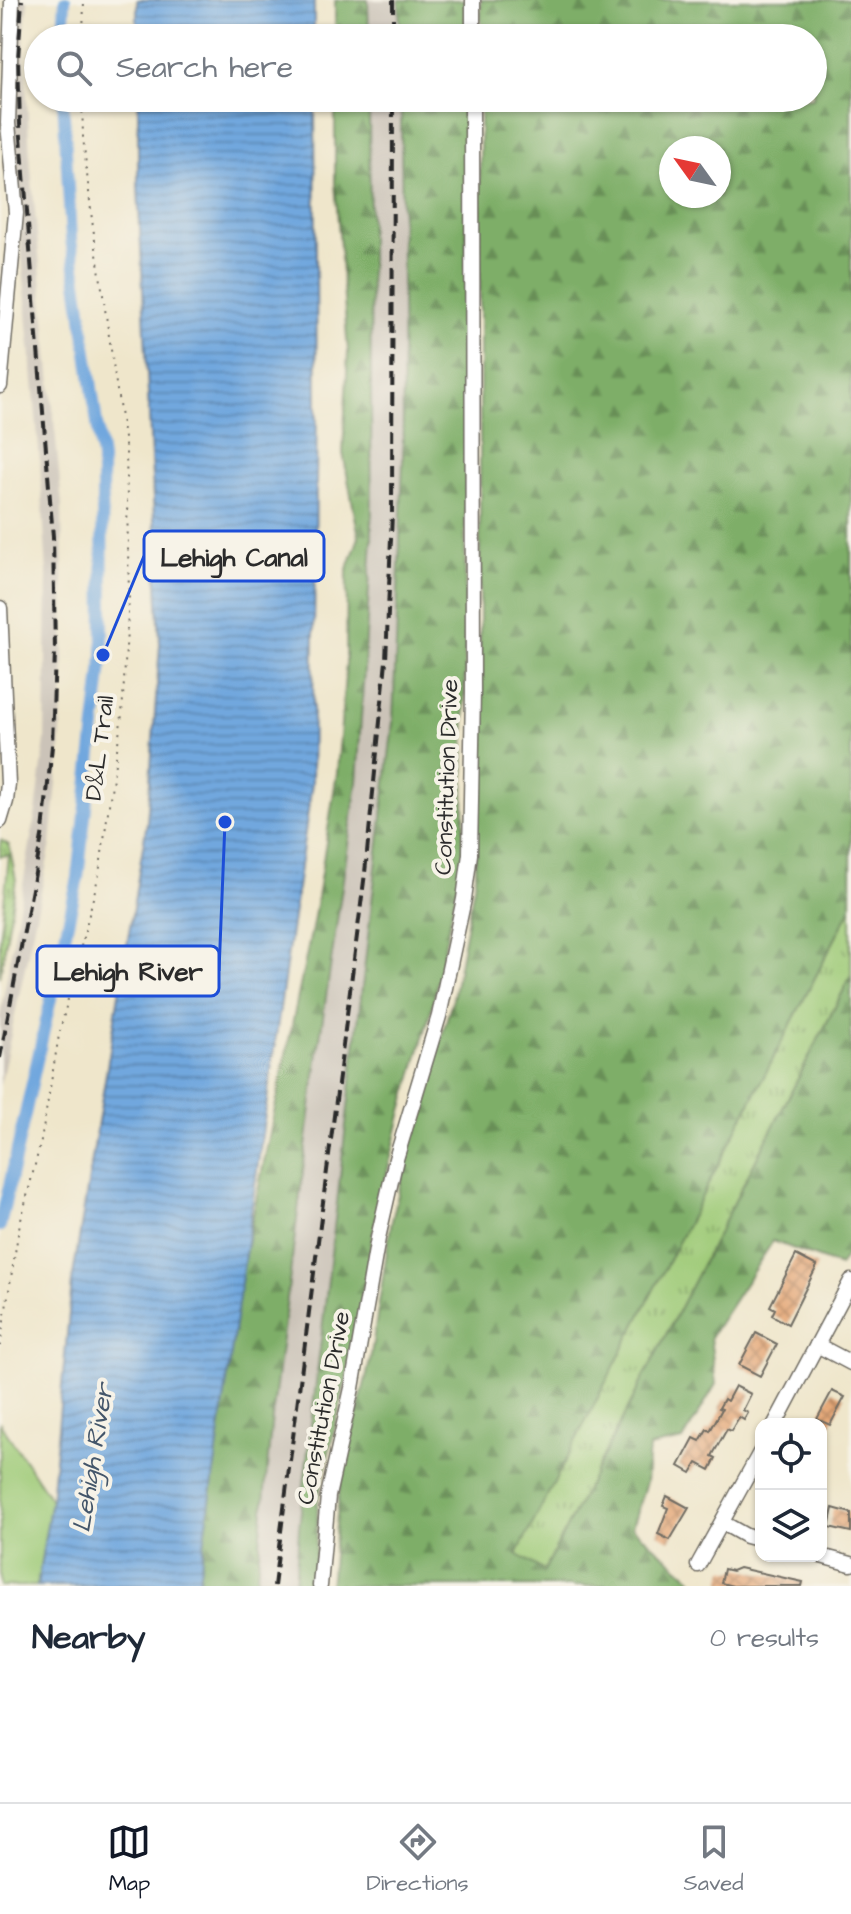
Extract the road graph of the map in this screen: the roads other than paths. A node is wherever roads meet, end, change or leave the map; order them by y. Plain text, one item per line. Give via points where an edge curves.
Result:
1 (12, 0) edge
2 (473, 0) edge
3 (473, 24) edge
4 (472, 112) edge
5 (0, 386) edge
6 (0, 608) edge
7 (0, 821) edge
8 (851, 1281) edge
9 (817, 1345) junction
10 (851, 1363) edge
11 (778, 1418) edge
12 (755, 1462) edge
13 (723, 1523) junction
14 (755, 1538) edge
15 (827, 1558) edge
16 (851, 1564) edge
17 (698, 1565) dead end
18 (320, 1586) edge

1 - 5 street via 8,123 16,213
2 - 3 street
4 - 18 street, Constitution Drive via 470,854 439,1016 384,1211 328,1496
6 - 7 street via 8,784
8 - 9 street
9 - 10 street
9 - 11 street
12 - 13 street
13 - 14 street
13 - 17 street
15 - 16 street

